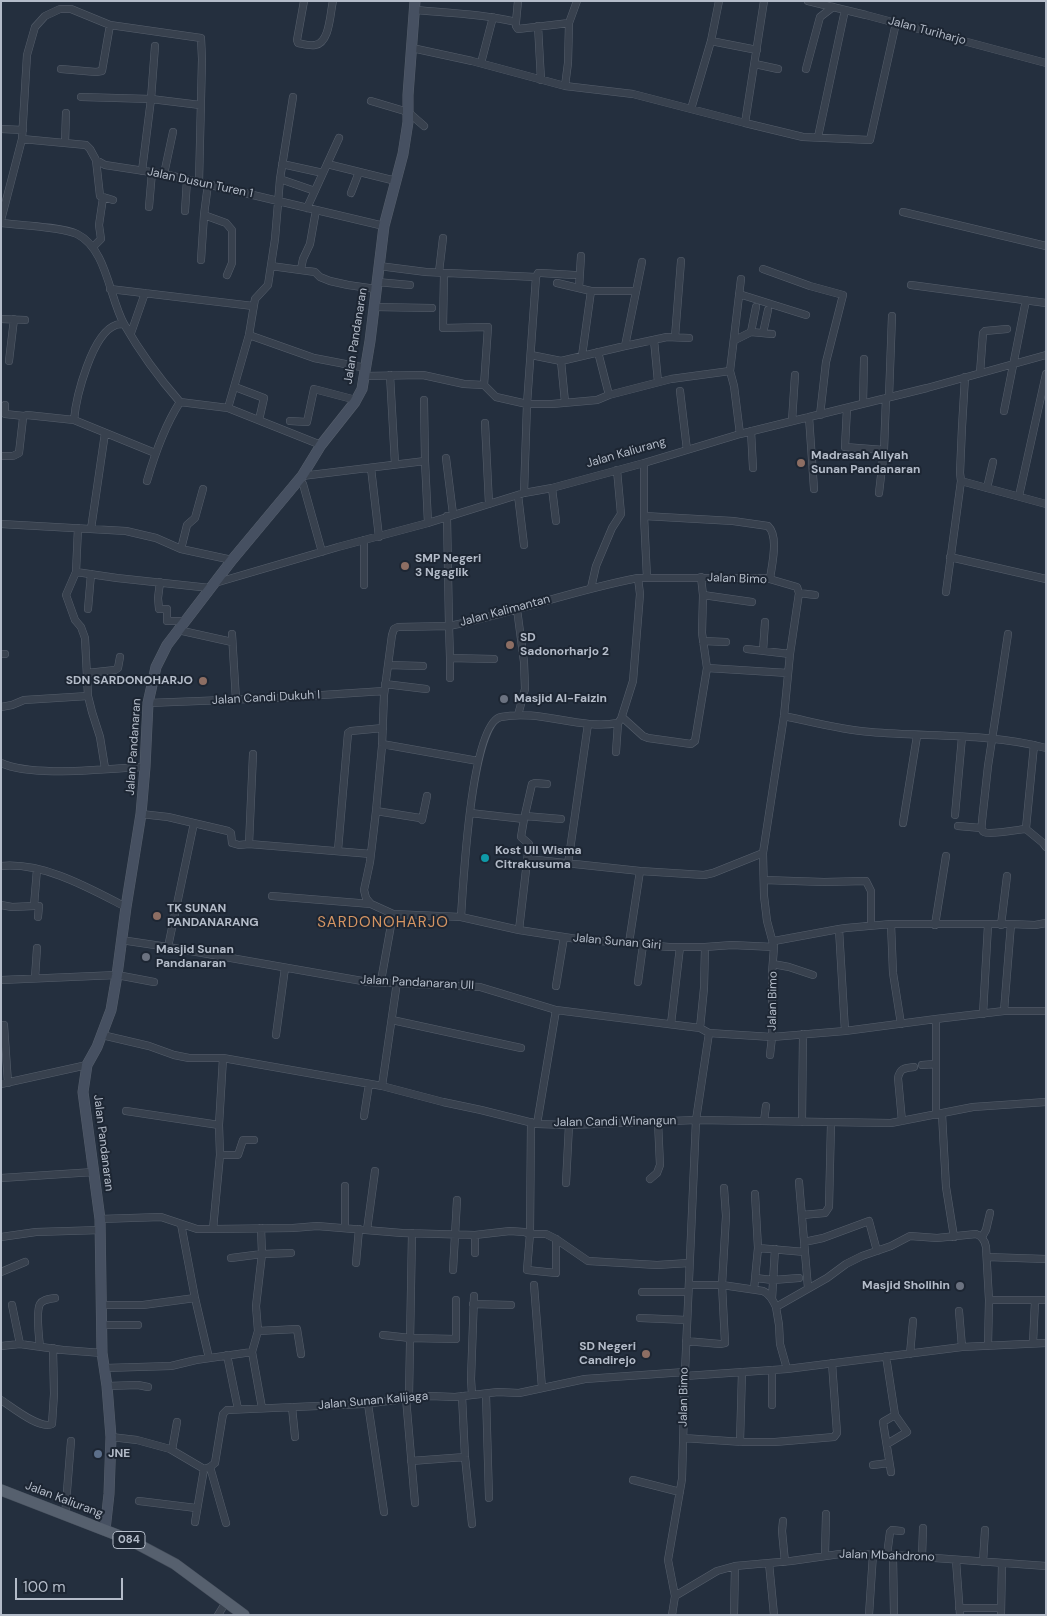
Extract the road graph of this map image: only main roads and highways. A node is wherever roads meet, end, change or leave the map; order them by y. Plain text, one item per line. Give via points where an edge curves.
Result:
1 (415, 6) edge
2 (1, 1490) edge
3 (105, 1530) junction
4 (244, 1615) edge

1 - 3 main road, Jalan Pandanaran via 408,122 384,226 362,389 321,445 302,480 232,560 167,645 156,666 148,703 141,814 117,975 111,1010 87,1065 83,1092 100,1224 102,1352 111,1437
2 - 3 main road, Jalan Kaliurang / 084
3 - 4 main road, Jalan Kaliurang / 084 via 176,1564

